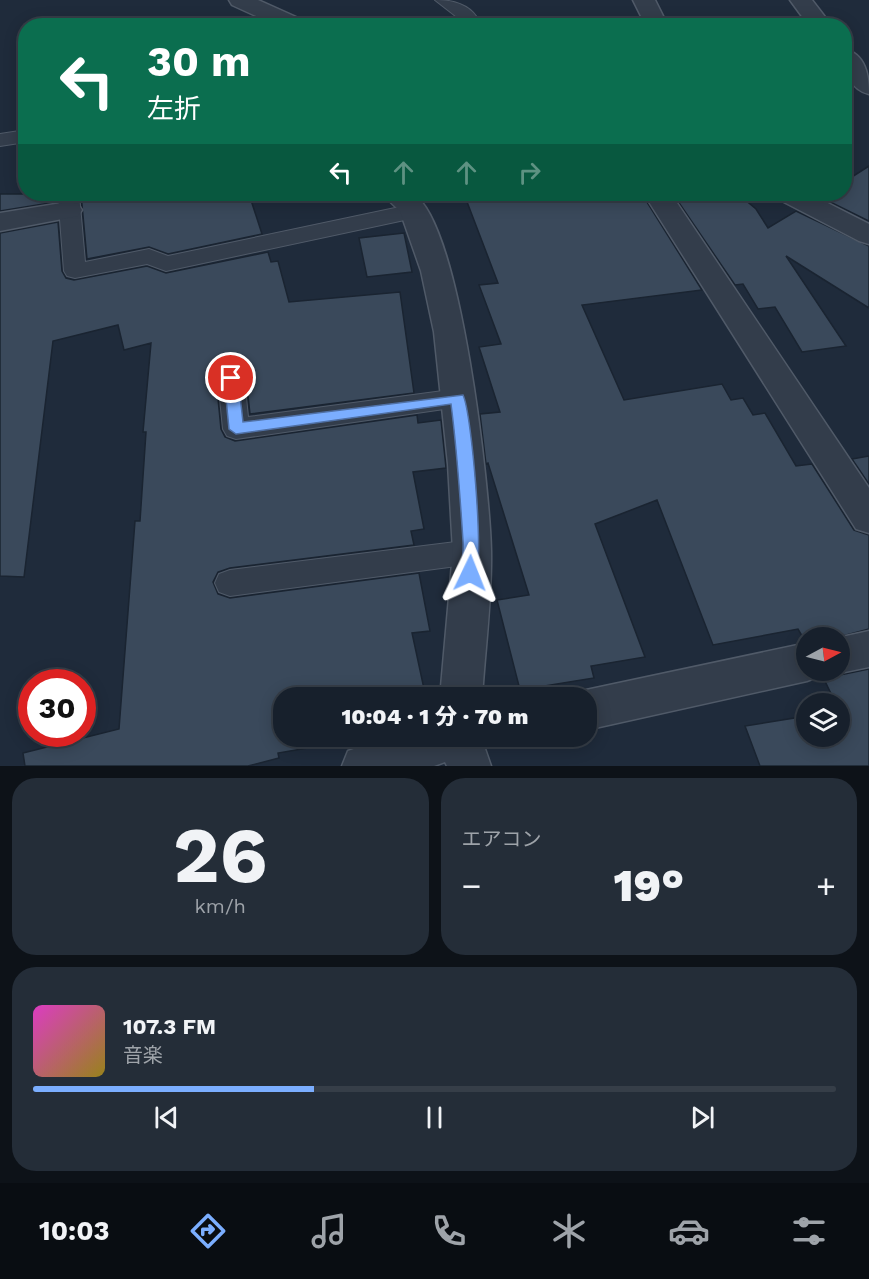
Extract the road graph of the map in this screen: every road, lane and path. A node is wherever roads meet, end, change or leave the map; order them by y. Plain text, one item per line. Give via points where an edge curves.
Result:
1 (240, 0) edge
2 (443, 0) edge
3 (644, 0) edge
4 (801, 0) edge
5 (279, 18) edge
6 (470, 18) edge
7 (653, 18) edge
8 (815, 18) edge
9 (852, 66) edge
10 (869, 87) edge
11 (852, 96) edge
12 (869, 99) edge
13 (18, 137) edge
14 (0, 140) edge
15 (663, 201) edge
16 (803, 201) edge
17 (68, 202) edge
18 (405, 202) edge
19 (0, 222) edge
20 (869, 235) edge
21 (231, 378) dead end
22 (458, 398) junction
23 (869, 518) edge
24 (472, 552) junction
25 (230, 583) dead end
26 (869, 649) edge
27 (850, 653) edge
28 (796, 664) edge
29 (465, 687) edge
30 (597, 708) edge
31 (424, 747) edge
32 (364, 766) edge

1 - 5 street
2 - 6 lane
3 - 7 street
4 - 8 street
9 - 10 street
11 - 12 street
13 - 14 lane
15 - 23 street
16 - 20 street
17 - 18 lane via 75,272 149,256 166,264
17 - 19 street
18 - 22 street via 436,271 450,332
21 - 22 lane via 236,429
22 - 24 street
24 - 25 lane
24 - 29 street
26 - 27 street
28 - 30 street
31 - 32 street

